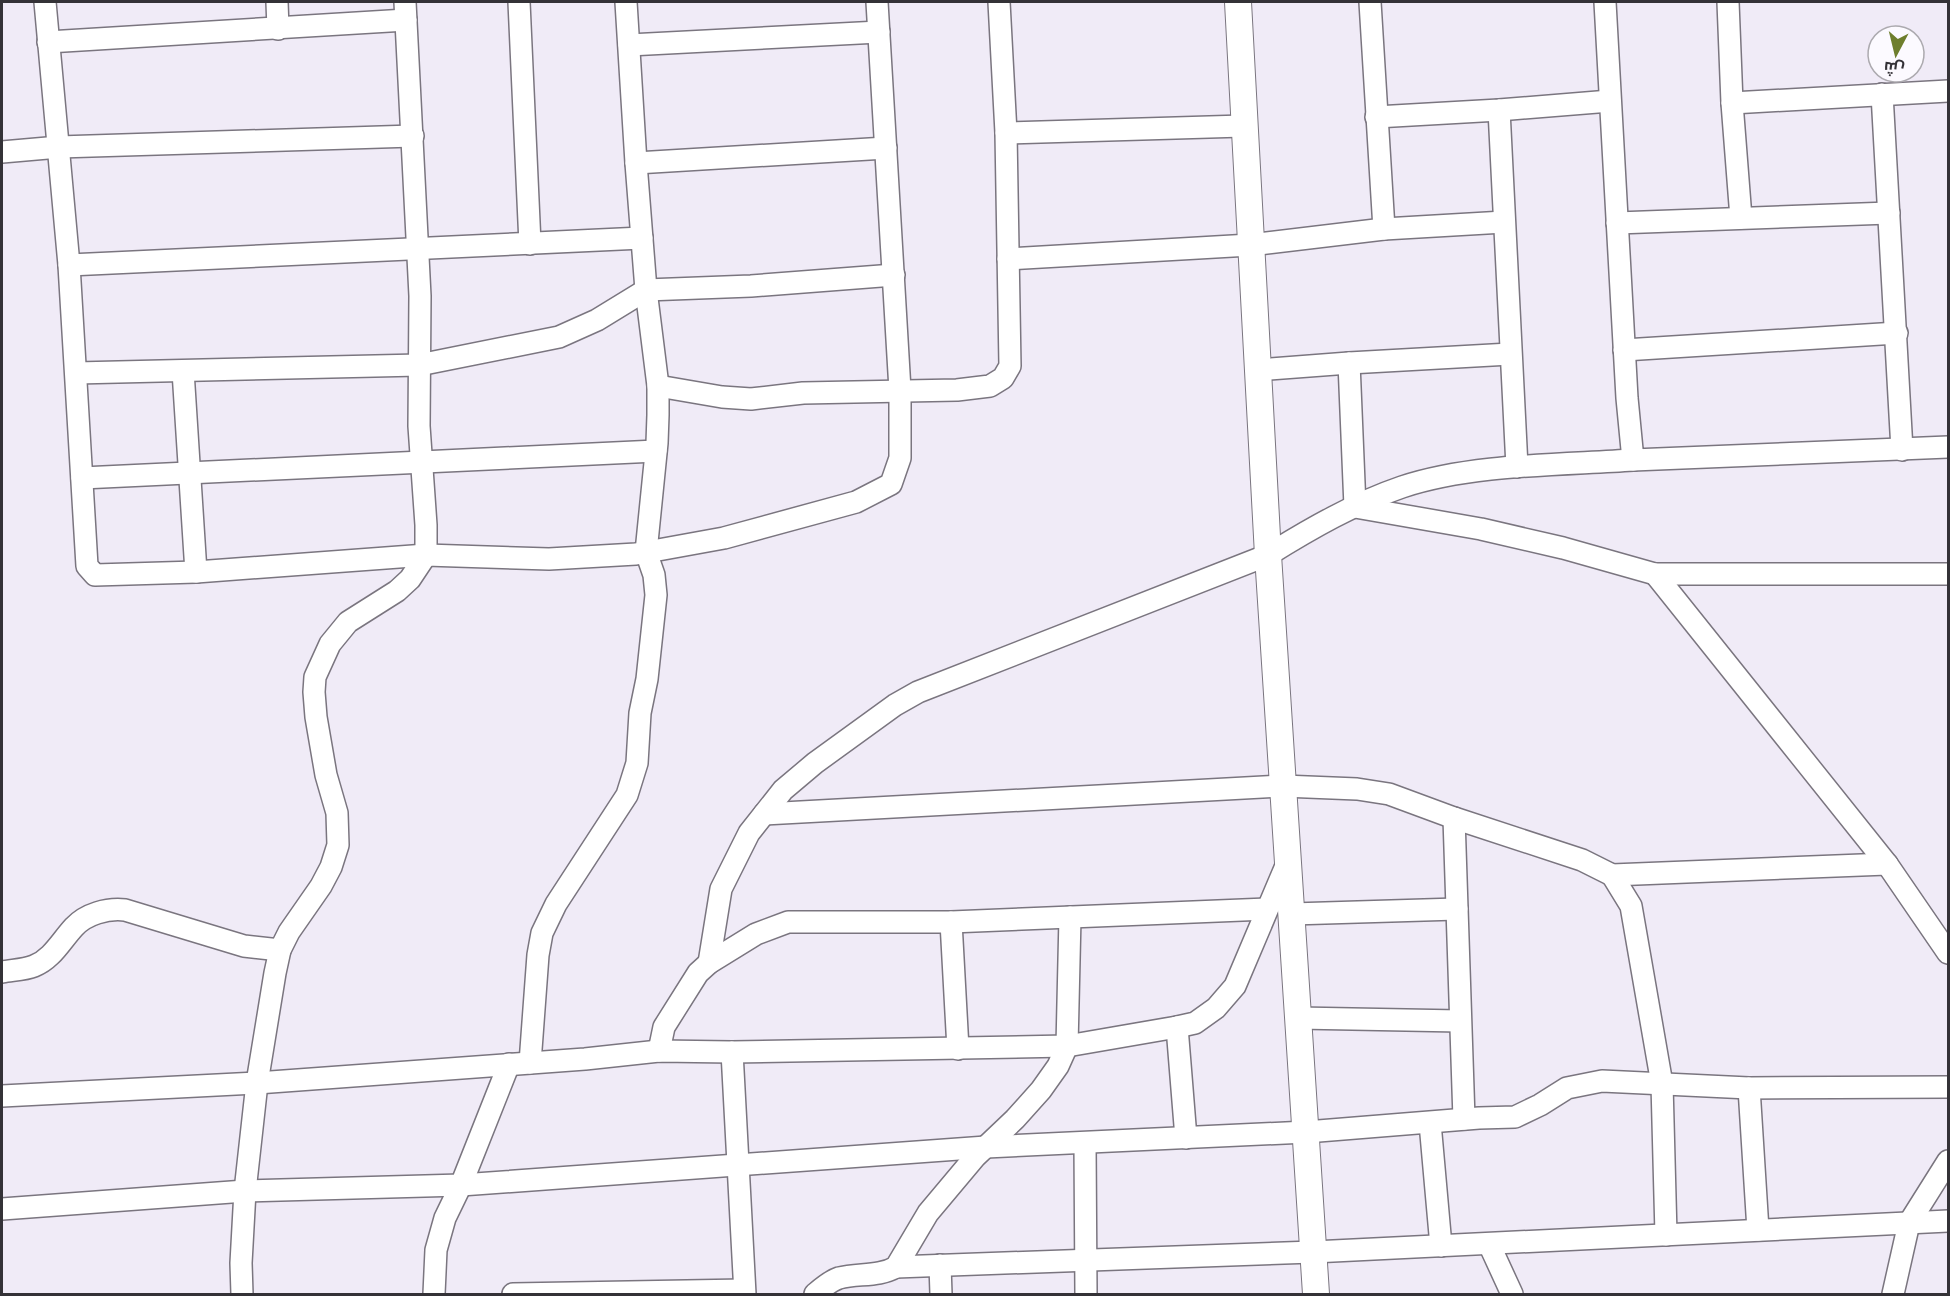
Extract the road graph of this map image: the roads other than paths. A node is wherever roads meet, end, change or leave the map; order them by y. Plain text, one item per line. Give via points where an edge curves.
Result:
1 (45, 2) edge
2 (277, 2) edge
3 (519, 2) edge
4 (626, 2) edge
5 (877, 2) edge
6 (999, 2) edge
7 (1238, 2) edge
8 (1370, 2) edge
9 (1605, 2) edge
10 (1728, 2) edge
11 (406, 11) edge
12 (278, 29) junction
13 (879, 32) junction
14 (48, 42) junction
15 (629, 45) junction
16 (1948, 91) edge
17 (1882, 94) junction
18 (1610, 101) junction
19 (1732, 103) junction
20 (1499, 110) junction
21 (1376, 117) junction
22 (1243, 126) junction
23 (1006, 133) junction
24 (413, 136) junction
25 (59, 147) junction
26 (886, 148) junction
27 (2, 152) edge
28 (636, 163) junction
29 (1889, 213) junction
30 (1741, 218) junction
31 (1504, 222) junction
32 (1617, 223) junction
33 (1384, 229) junction
34 (642, 238) junction
35 (530, 244) junction
36 (1250, 245) junction
37 (418, 249) junction
38 (1008, 259) junction
39 (69, 265) junction
40 (894, 275) junction
41 (646, 290) junction
42 (1897, 333) junction
43 (1624, 350) junction
44 (1510, 354) junction
45 (1349, 363) junction
46 (419, 365) junction
47 (1258, 370) junction
48 (183, 371) junction
49 (76, 373) junction
50 (658, 386) junction
51 (900, 390) junction
52 (1948, 447) edge
53 (1902, 450) junction
54 (656, 451) junction
55 (1633, 460) junction
56 (421, 462) junction
57 (1516, 467) junction
58 (188, 473) junction
59 (82, 478) junction
60 (1355, 507) junction
61 (646, 552) junction
62 (426, 555) junction
63 (1268, 555) junction
64 (196, 572) junction
65 (1655, 574) junction
66 (1948, 574) edge
67 (1284, 786) junction
68 (764, 814) junction
69 (1454, 818) junction
70 (1288, 860) junction
71 (1887, 864) junction
72 (1612, 875) junction
73 (1267, 909) junction
74 (1457, 909) junction
75 (1292, 914) junction
76 (1070, 917) junction
77 (951, 922) junction
78 (280, 950) junction
79 (1948, 952) edge
80 (709, 963) junction
81 (2, 972) edge
82 (1299, 1018) junction
83 (1460, 1021) junction
84 (1176, 1027) junction
85 (1067, 1046) junction
86 (958, 1049) junction
87 (659, 1051) junction
88 (732, 1052) junction
89 (519, 1064) junction
90 (257, 1083) junction
91 (1662, 1084) junction
92 (1948, 1087) edge
93 (1749, 1088) junction
94 (2, 1096) edge
95 (1464, 1119) junction
96 (1430, 1123) junction
97 (1306, 1132) junction
98 (1186, 1138) junction
99 (1085, 1144) junction
100 (986, 1147) junction
101 (1948, 1161) edge
102 (739, 1165) junction
103 (461, 1185) junction
104 (245, 1191) junction
105 (2, 1209) edge
106 (1948, 1221) edge
107 (1909, 1223) junction
108 (1758, 1230) junction
109 (1666, 1235) junction
110 (1489, 1244) junction
111 (1441, 1246) junction
112 (1313, 1252) junction
113 (1085, 1260) junction
114 (940, 1265) junction
115 (896, 1267) junction
116 (745, 1292) edge
117 (242, 1294) edge
118 (434, 1294) edge
119 (513, 1294) edge
120 (815, 1294) edge
121 (941, 1294) edge
122 (1086, 1294) edge
123 (1316, 1294) edge
124 (1512, 1294) edge
125 (1893, 1294) edge

1 - 14 street
2 - 12 street
3 - 35 street
4 - 15 street
5 - 13 street
6 - 23 street
7 - 22 street
8 - 21 street
9 - 18 street
10 - 19 street
11 - 12 street
11 - 24 street
12 - 14 street
13 - 15 street
13 - 26 street
14 - 25 street
15 - 28 street
16 - 17 street
17 - 19 street
17 - 29 street
18 - 20 street
18 - 32 street
19 - 30 street
20 - 21 street
20 - 31 street
21 - 33 street
22 - 23 street
22 - 36 street
23 - 38 street
24 - 25 street
24 - 37 street
25 - 27 street
25 - 39 street
26 - 28 street
26 - 40 street
28 - 34 street
29 - 30 street
29 - 42 street
30 - 32 street
31 - 33 street
31 - 44 street
32 - 43 street
33 - 36 street
34 - 35 street
34 - 41 street
35 - 37 street
36 - 38 street
36 - 47 street
37 - 39 street
37 - 46 street
38 - 51 street via 1010,366 1003,378 990,386 957,390
39 - 49 street
40 - 41 street
40 - 51 street
41 - 46 street via 597,320 559,337
41 - 50 street
42 - 43 street
42 - 53 street
43 - 55 street
44 - 45 street
44 - 57 street
45 - 47 street
45 - 60 street
46 - 48 street
46 - 56 street
47 - 63 street
48 - 49 street
48 - 58 street
49 - 59 street
50 - 51 street via 751,399
50 - 54 street
51 - 61 street via 900,458 891,483 856,502 724,537
52 - 53 street
53 - 55 street
54 - 56 street
54 - 61 street
55 - 57 street
56 - 58 street
56 - 62 street
57 - 60 street via 1441,477
58 - 59 street
58 - 64 street
59 - 64 street via 87,566 91,572
60 - 63 street
60 - 65 street via 1481,529
61 - 62 street via 549,559
61 - 89 street via 656,586 637,764 627,795 556,904 542,933
62 - 64 street
62 - 78 street via 397,591 348,622 330,644 315,677 316,717 337,813 338,845 332,867
63 - 67 street
63 - 68 street via 918,692 815,763 783,790
65 - 66 street
65 - 71 street
67 - 68 street
67 - 69 street via 1389,794
67 - 70 street
68 - 80 street via 749,833 721,889
69 - 72 street via 1582,860
69 - 74 street
70 - 73 street
70 - 75 street
71 - 72 street
71 - 79 street
72 - 91 street via 1631,906
73 - 76 street
73 - 84 street via 1235,986 1216,1008 1195,1023
74 - 75 street
74 - 83 street
75 - 82 street
76 - 77 street
76 - 85 street
77 - 80 street via 788,922 756,934
77 - 86 street
78 - 81 street via 244,946 113,909 75,925 55,951 35,966
78 - 90 street
80 - 87 street via 698,973 664,1028
82 - 83 street
82 - 97 street
83 - 95 street
84 - 85 street
84 - 98 street
85 - 86 street
85 - 100 street via 1041,1090
86 - 88 street
87 - 88 street
87 - 89 street
88 - 102 street
89 - 90 street
89 - 103 street
90 - 94 street
90 - 104 street
91 - 93 street
91 - 95 street via 1602,1081 1567,1088 1515,1117
91 - 109 street
92 - 93 street
93 - 108 street
95 - 96 street
96 - 97 street
96 - 111 street
97 - 98 street
97 - 112 street
98 - 99 street
99 - 100 street
99 - 113 street
100 - 102 street
100 - 115 street via 928,1213
101 - 107 street
102 - 103 street
102 - 116 street
103 - 104 street
103 - 118 street via 445,1218 436,1250
104 - 105 street
104 - 117 street
106 - 107 street
107 - 108 street
107 - 125 street
108 - 109 street
109 - 110 street
110 - 111 street
110 - 124 street
111 - 112 street
112 - 113 street
112 - 123 street
113 - 114 street
113 - 122 street
114 - 115 street
114 - 121 street
115 - 120 street via 839,1278
116 - 119 street

